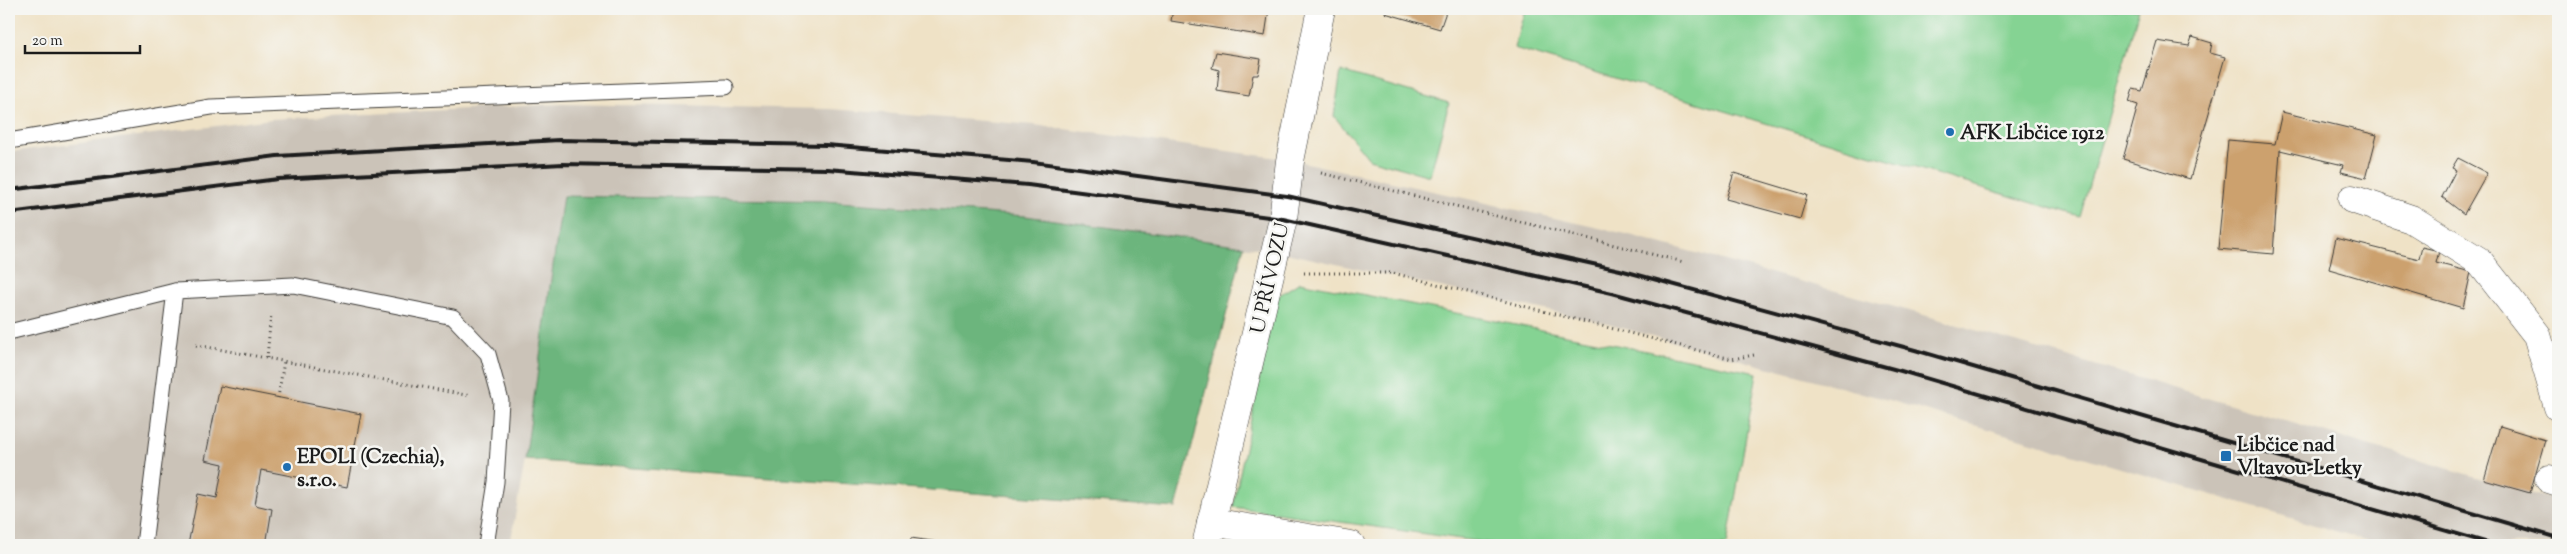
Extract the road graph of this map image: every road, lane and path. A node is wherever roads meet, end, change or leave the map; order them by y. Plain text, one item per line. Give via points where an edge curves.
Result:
1 (1320, 9) edge
2 (726, 87) dead end
3 (9, 141) edge
4 (1290, 161) junction
5 (2352, 199) dead end
6 (1684, 262) dead end
7 (1271, 268) junction
8 (274, 286) junction
9 (175, 291) junction
10 (9, 332) edge
11 (169, 340) junction
12 (1754, 355) dead end
13 (267, 358) junction
14 (284, 361) junction
15 (278, 398) dead end
16 (501, 401) junction
17 (2558, 407) edge
18 (1208, 534) edge
19 (144, 545) edge
20 (486, 545) edge
21 (1351, 545) edge

1 - 4 street, U PŘÍVOZU
2 - 3 lane via 211,107
4 - 6 path via 1329,176
4 - 7 street, U PŘÍVOZU via 1287,196
5 - 17 street via 2411,219 2479,261 2537,335
7 - 12 path via 1298,273 1393,273 1732,359
7 - 18 street, U PŘÍVOZU
8 - 9 lane
8 - 13 path
8 - 16 lane via 293,284 453,317 488,354
9 - 10 lane
9 - 11 lane
11 - 13 path
11 - 19 lane
13 - 14 path
14 - 15 path
14 - 16 path
16 - 20 lane via 496,482
18 - 21 street

